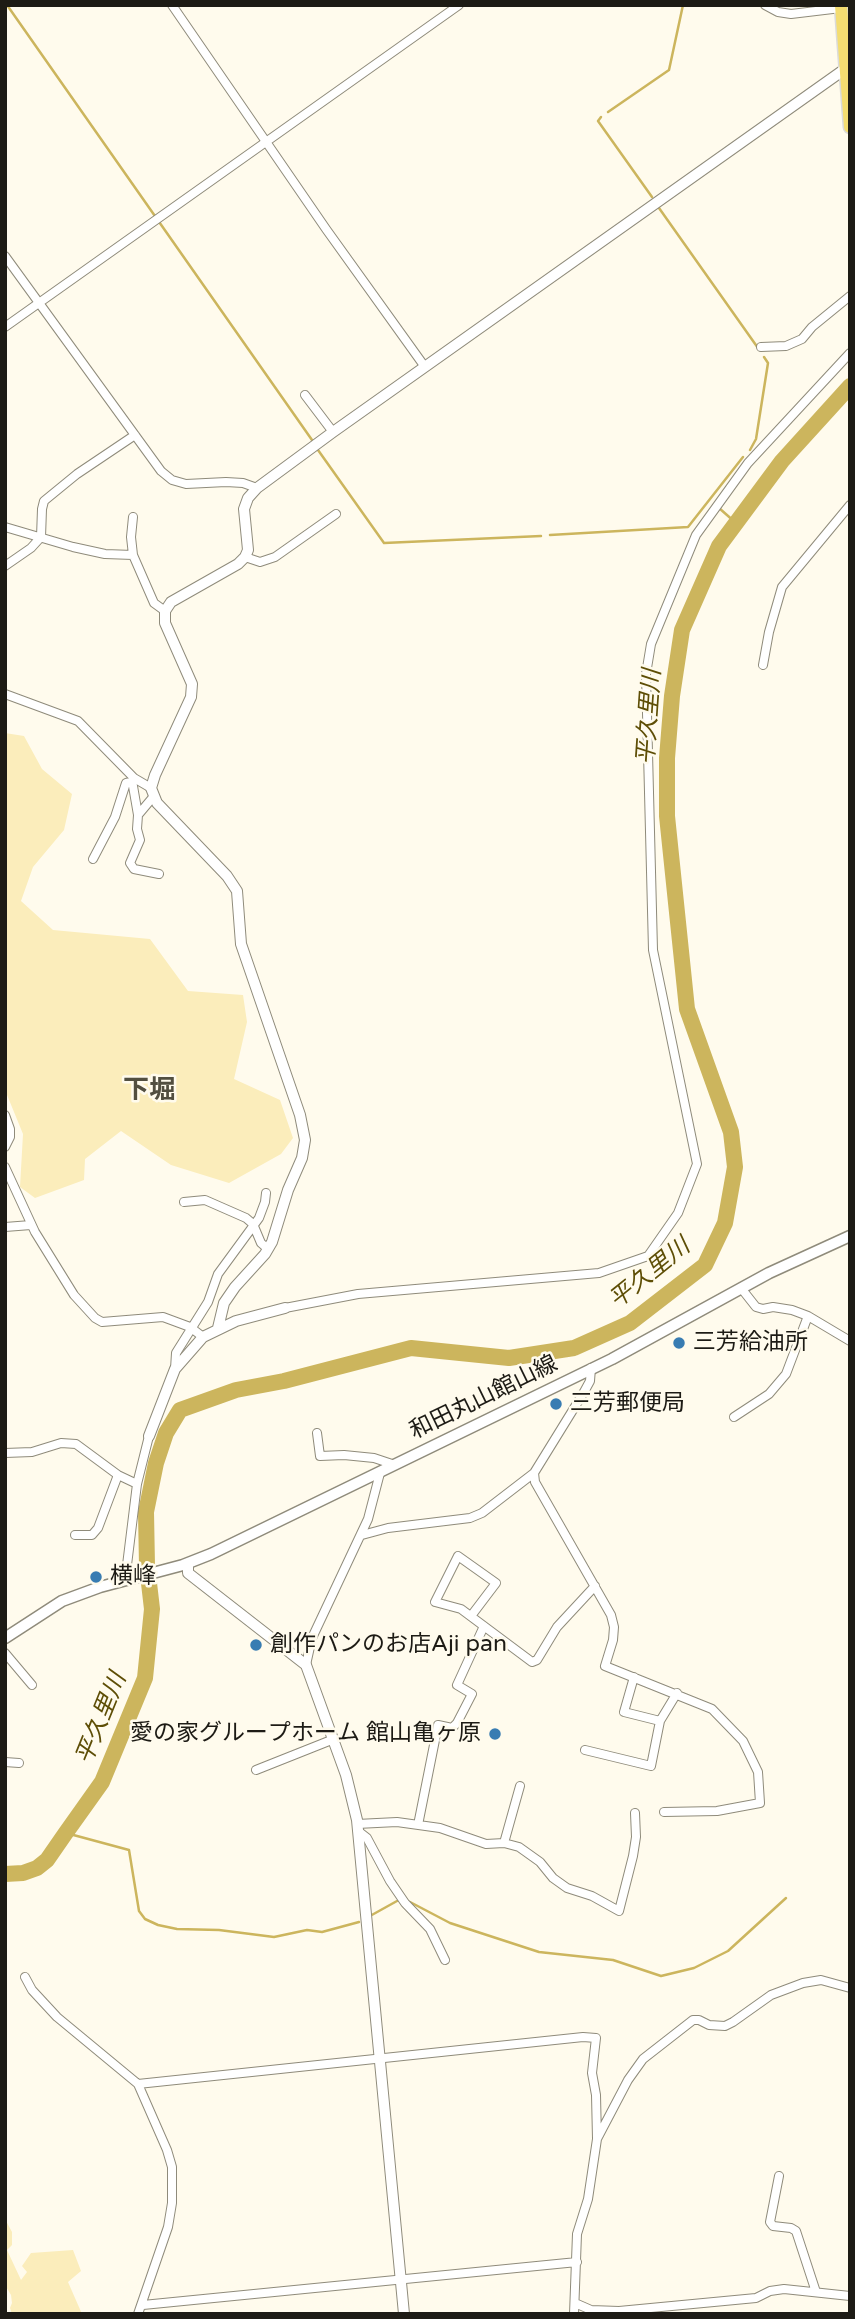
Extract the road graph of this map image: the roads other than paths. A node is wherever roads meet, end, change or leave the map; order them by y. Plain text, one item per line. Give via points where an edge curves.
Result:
1 (172, 5) edge
2 (459, 5) edge
3 (765, 5) edge
4 (841, 7) edge
5 (847, 64) edge
6 (850, 127) edge
7 (268, 142) junction
8 (5, 256) edge
9 (850, 296) edge
10 (38, 304) junction
11 (5, 327) edge
12 (761, 347) dead end
13 (850, 353) edge
14 (425, 367) junction
15 (305, 394) dead end
16 (333, 432) junction
17 (135, 435) junction
18 (257, 488) junction
19 (850, 505) edge
20 (336, 514) dead end
21 (133, 517) dead end
22 (5, 527) edge
23 (41, 537) junction
24 (133, 555) junction
25 (244, 557) junction
26 (5, 566) edge
27 (165, 611) junction
28 (763, 664) dead end
29 (5, 694) edge
30 (153, 792) junction
31 (138, 815) junction
32 (93, 859) dead end
33 (159, 874) dead end
34 (5, 1115) edge
35 (5, 1147) edge
36 (5, 1167) edge
37 (266, 1192) dead end
38 (184, 1202) dead end
39 (253, 1224) junction
40 (31, 1225) junction
41 (5, 1227) edge
42 (850, 1236) edge
43 (268, 1250) junction
44 (741, 1288) junction
45 (285, 1308) joint
46 (808, 1316) junction
47 (192, 1328) junction
48 (218, 1328) junction
49 (203, 1337) junction
50 (850, 1341) edge
51 (591, 1368) junction
52 (175, 1369) junction
53 (734, 1418) dead end
54 (317, 1433) dead end
55 (149, 1436) joint
56 (5, 1453) edge
57 (395, 1465) junction
58 (380, 1473) junction
59 (534, 1473) junction
60 (118, 1475) junction
61 (137, 1484) junction
62 (75, 1535) dead end
63 (362, 1535) junction
64 (186, 1565) junction
65 (126, 1580) junction
66 (595, 1586) junction
67 (471, 1616) junction
68 (484, 1626) junction
69 (5, 1638) edge
70 (5, 1653) edge
71 (306, 1665) junction
72 (634, 1677) junction
73 (32, 1685) dead end
74 (677, 1693) junction
75 (660, 1721) junction
76 (334, 1739) junction
77 (585, 1750) dead end
78 (5, 1762) edge
79 (19, 1763) dead end
80 (256, 1770) dead end
81 (520, 1786) dead end
82 (635, 1812) dead end
83 (664, 1812) dead end
84 (418, 1825) junction
85 (357, 1827) junction
86 (504, 1843) junction
87 (445, 1959) dead end
88 (26, 1977) dead end
89 (850, 1988) edge
90 (378, 2058) junction
91 (138, 2084) junction
92 (597, 2139) junction
93 (779, 2176) dead end
94 (577, 2262) junction
95 (400, 2280) junction
96 (816, 2292) junction
97 (850, 2296) edge
98 (575, 2303) junction
99 (143, 2305) junction
100 (138, 2314) edge
101 (404, 2314) edge
102 (574, 2314) edge

1 - 7 street
2 - 7 street
3 - 4 street via 791,14
4 - 5 main road
5 - 6 main road
5 - 14 street
7 - 10 street
7 - 14 street
8 - 10 street
9 - 12 street via 802,340
10 - 11 street
10 - 17 street
13 - 45 street via 748,463 696,536 651,644 646,674 653,950 697,1164 678,1213 648,1256 599,1273 358,1294
14 - 16 street
15 - 16 street
16 - 18 street
17 - 18 street via 173,480 243,483
17 - 23 street via 44,501
18 - 25 street via 244,509 248,550
19 - 28 street via 782,587
20 - 25 street via 275,557 260,562
21 - 24 street
22 - 23 street
23 - 24 street via 105,554
23 - 26 street
24 - 27 street via 153,603
25 - 27 street via 171,602
27 - 30 street via 165,623 192,684 191,697 155,775
29 - 30 street via 78,721
30 - 31 street
30 - 43 street via 157,803 237,891 242,944 300,1115 305,1140 302,1158
31 - 32 street via 134,786 125,783 115,817
31 - 33 street via 140,840 130,863 134,869
34 - 35 street via 10,1137
36 - 40 street
37 - 39 street
38 - 39 street via 205,1200
39 - 43 street
39 - 47 street via 218,1274
40 - 41 street
40 - 47 street via 74,1295 94,1318 102,1322 163,1317
42 - 44 main road, 和田丸山館山線
43 - 48 street via 225,1303
44 - 46 street via 756,1307
44 - 51 main road, 和田丸山館山線
45 - 48 street
46 - 50 street
46 - 53 street via 786,1374 769,1394
47 - 49 street
47 - 52 street via 174,1357
48 - 49 street
49 - 52 street
51 - 57 main road, 和田丸山館山線
51 - 59 street via 590,1381
52 - 55 street
54 - 57 street via 320,1456 364,1457
55 - 61 street
56 - 60 street via 76,1444
57 - 58 main road, 和田丸山館山線
58 - 63 street
58 - 64 main road, 和田丸山館山線
59 - 63 street via 470,1518
59 - 66 street
60 - 61 street
60 - 62 street via 98,1528 92,1535
61 - 65 street
63 - 71 street via 312,1638
64 - 65 main road, 和田丸山館山線
64 - 71 street via 188,1573
65 - 69 main road, 和田丸山館山線 via 62,1601
66 - 68 street via 532,1662
66 - 72 street via 614,1627 604,1666
67 - 67 street via 435,1602 457,1556 496,1583
67 - 68 street
68 - 84 street via 457,1685 472,1695 452,1728 438,1725
70 - 73 street
71 - 76 street
72 - 74 street
72 - 75 street via 624,1712
74 - 75 street
74 - 83 street via 712,1709 743,1741 758,1772 760,1803 717,1811
75 - 77 street via 651,1766
76 - 80 street
76 - 85 street
78 - 79 street
81 - 86 street
82 - 86 street via 633,1856 619,1911 567,1888 519,1847
84 - 85 street via 397,1822
84 - 86 street via 486,1844
85 - 87 street via 405,1903 430,1929
85 - 90 street
88 - 91 street via 57,2017
89 - 92 street via 821,1980 803,1983 771,1995 725,2025 693,2020 643,2059
90 - 91 street
90 - 92 street via 596,2038 592,2073
90 - 95 street
91 - 99 street via 172,2167 168,2227
92 - 94 street via 588,2199 577,2234
93 - 96 street via 770,2222 773,2227 796,2231
94 - 95 street
94 - 98 street
95 - 99 street
95 - 101 street
96 - 97 street
96 - 98 street via 784,2289 756,2298 619,2311 591,2310
98 - 102 street
99 - 100 street

